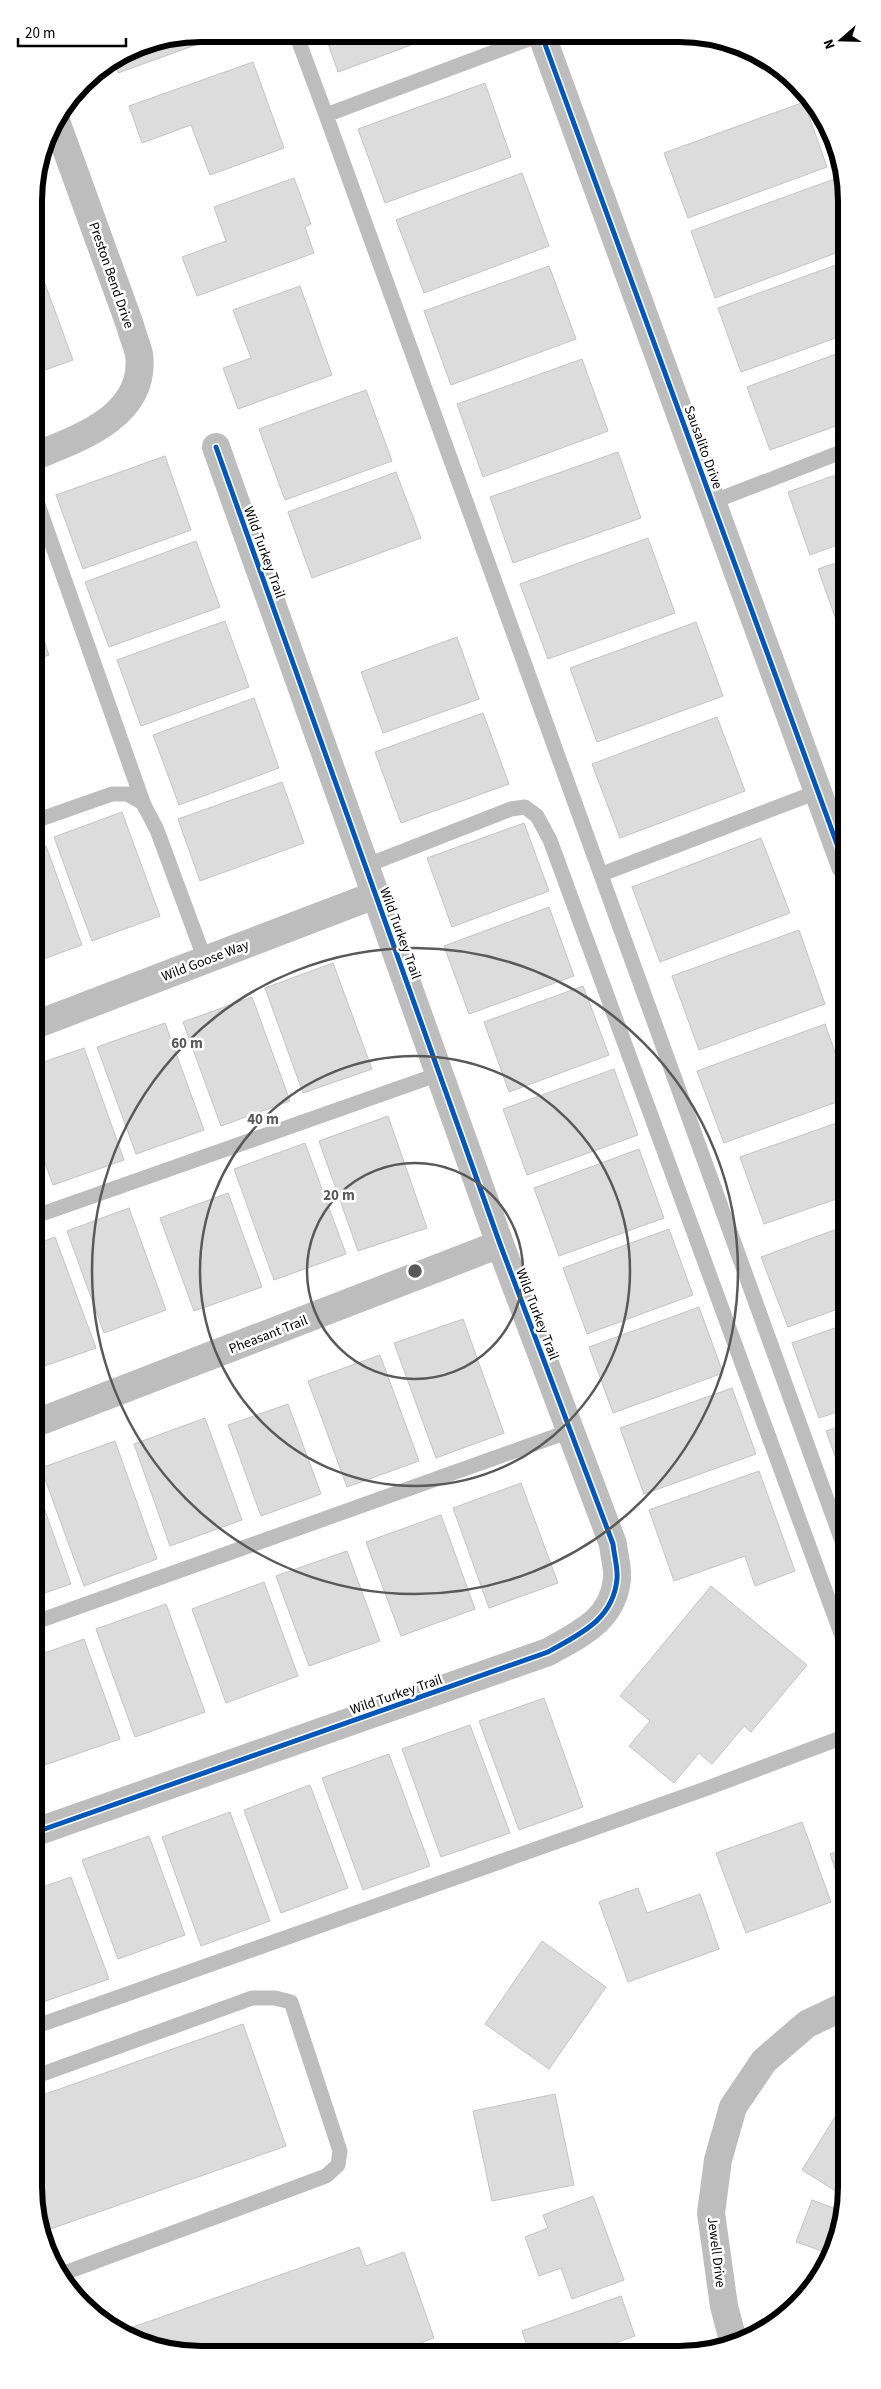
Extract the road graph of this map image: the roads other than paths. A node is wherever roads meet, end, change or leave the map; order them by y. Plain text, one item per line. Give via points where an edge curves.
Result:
1 (299, 43) edge
2 (519, 43) edge
3 (545, 43) edge
4 (326, 116) junction
5 (60, 130) edge
6 (216, 447) dead end
7 (43, 452) edge
8 (838, 453) edge
9 (712, 502) junction
10 (43, 518) edge
11 (817, 792) junction
12 (146, 808) junction
13 (43, 818) edge
14 (838, 848) edge
15 (364, 866) junction
16 (602, 874) junction
17 (375, 895) junction
18 (205, 960) junction
19 (43, 1022) edge
20 (439, 1074) junction
21 (42, 1214) edge
22 (500, 1244) junction
23 (42, 1421) edge
24 (570, 1431) junction
25 (838, 1530) edge
26 (42, 1620) edge
27 (838, 1625) edge
28 (838, 1739) edge
29 (42, 1830) edge
30 (838, 2009) edge
31 (42, 2024) edge
32 (42, 2074) edge
33 (67, 2272) edge
34 (732, 2337) edge

1 - 4 lane
2 - 4 lane
3 - 9 street, Sausalito Drive
4 - 16 lane
5 - 7 street, Preston Bend Drive via 139,355 137,385 124,408 106,423
6 - 15 street, Wild Turkey Trail
8 - 9 lane
9 - 11 street, Sausalito Drive
10 - 12 lane
11 - 14 street, Sausalito Drive
11 - 16 lane
12 - 13 lane via 127,794 112,794
12 - 18 lane
15 - 17 street, Wild Turkey Trail
15 - 27 lane via 511,809 525,807 538,816 550,840
16 - 25 lane
17 - 18 street, Wild Goose Way
17 - 20 street, Wild Turkey Trail
18 - 19 street, Wild Goose Way
20 - 21 lane
20 - 22 street, Wild Turkey Trail
22 - 23 street, Pheasant Trail
22 - 24 street, Wild Turkey Trail
24 - 26 lane
24 - 29 street, Wild Turkey Trail via 613,1544 617,1578 613,1598 591,1628 548,1652
28 - 31 lane
30 - 34 street, Jewell Drive via 807,2024 764,2061 733,2107 718,2160 712,2213 724,2306
32 - 33 lane via 252,1998 291,2002 340,2151 338,2165 326,2176

